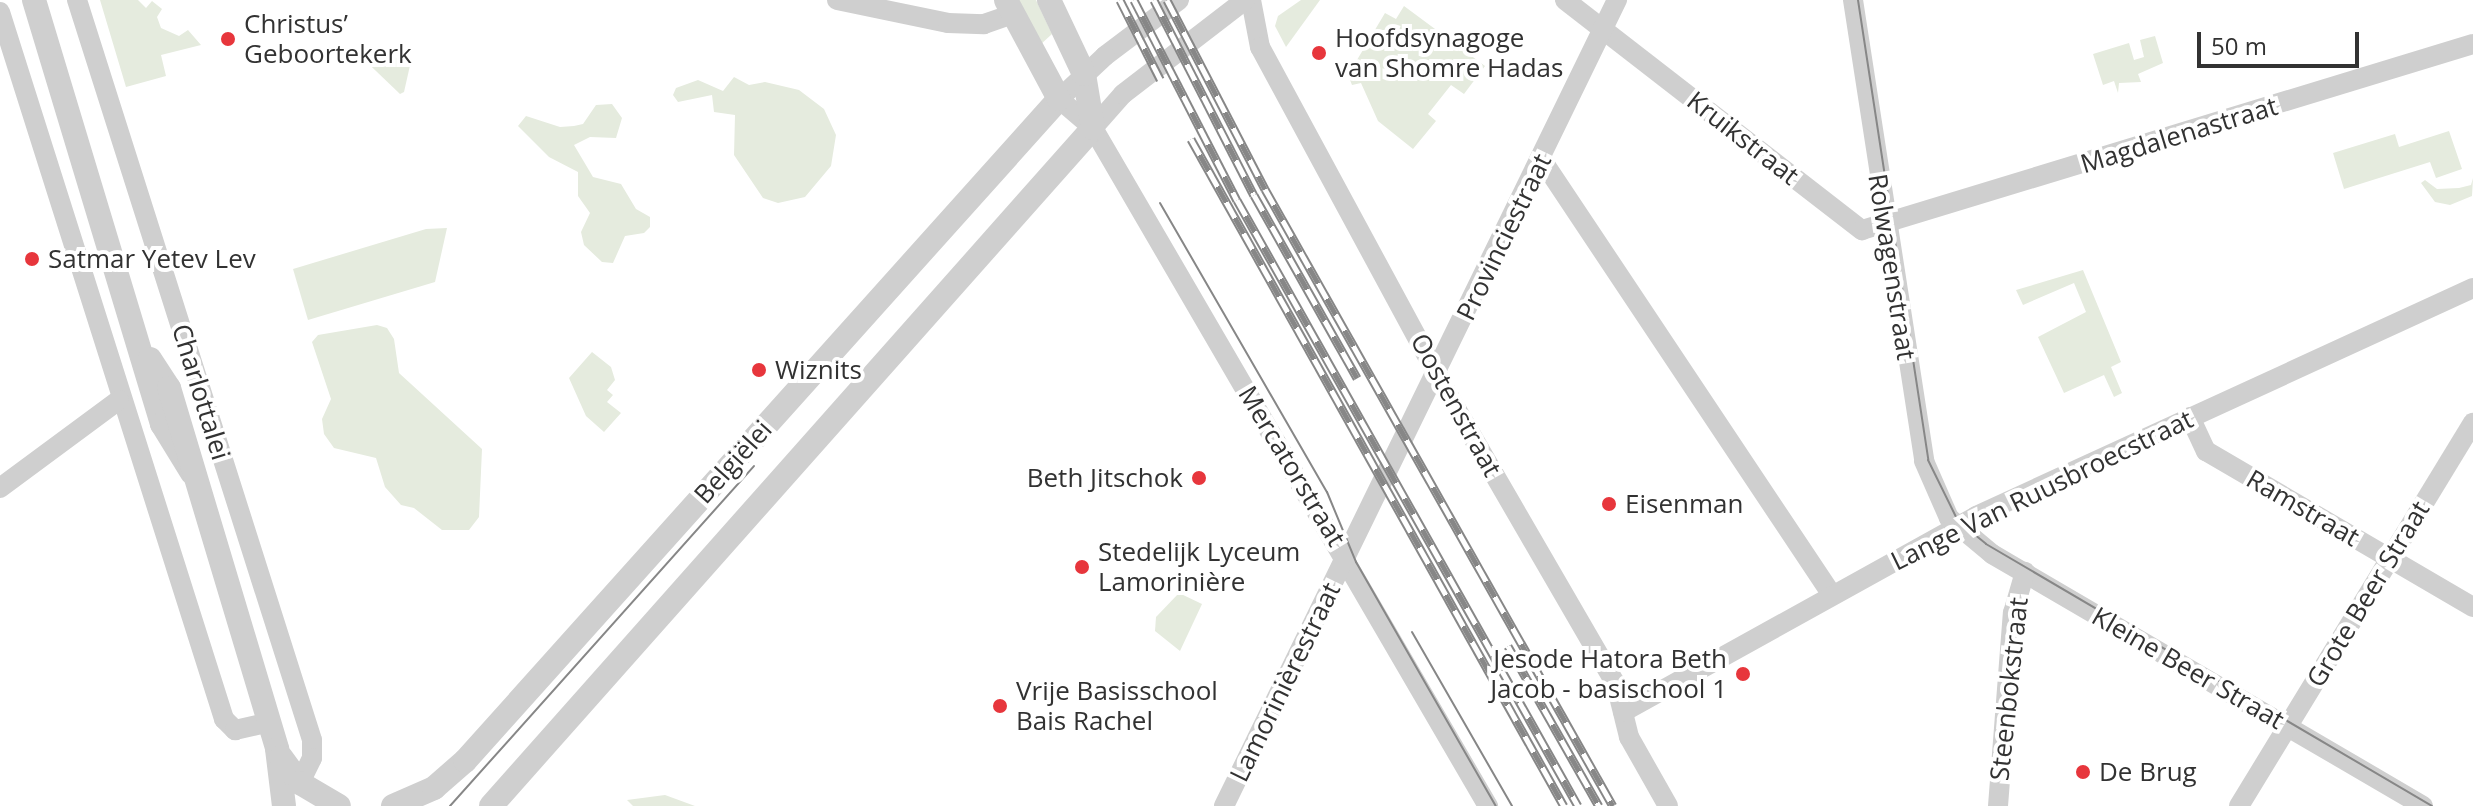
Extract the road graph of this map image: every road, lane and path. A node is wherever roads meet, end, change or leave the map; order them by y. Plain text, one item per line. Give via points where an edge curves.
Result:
1 (34, 0) edge
2 (77, 0) edge
3 (837, 0) edge
4 (1049, 0) edge
5 (1179, 0) edge
6 (1245, 0) edge
7 (1251, 0) edge
8 (1565, 0) edge
9 (1617, 0) edge
10 (1853, 0) edge
11 (1010, 7) edge
12 (1, 20) edge
13 (1605, 32) junction
14 (2473, 44) edge
15 (1084, 74) junction
16 (1059, 99) junction
17 (1093, 128) junction
18 (1542, 160) junction
19 (1885, 226) junction
20 (2473, 288) edge
21 (1437, 374) junction
22 (119, 400) junction
23 (2190, 417) junction
24 (2473, 423) edge
25 (0, 488) edge
26 (1955, 527) junction
27 (2389, 558) junction
28 (1346, 559) junction
29 (2025, 572) junction
30 (1832, 595) junction
31 (2473, 607) edge
32 (1623, 712) junction
33 (270, 722) junction
34 (2288, 726) junction
35 (277, 749) junction
36 (300, 783) junction
37 (284, 806) edge
38 (339, 806) edge
39 (393, 806) edge
40 (491, 806) edge
41 (1224, 806) edge
42 (1488, 806) edge
43 (1668, 806) edge
44 (1998, 806) edge
45 (2239, 806) edge
46 (2423, 806) edge

1 - 33 street, Charlottalei via 141,347 169,388
2 - 36 street, Charlottalei via 312,740 312,758
3 - 11 street via 948,23 984,24
4 - 15 street, Mercatorstraat
5 - 15 street
6 - 17 street via 1123,94
7 - 21 street, Oostenstraat via 1260,47
8 - 13 street, Kruikstraat
9 - 13 street, Provinciestraat
10 - 19 street, Rolwagenstraat
11 - 16 street, Mercatorstraat
12 - 22 street
13 - 18 street, Provinciestraat
13 - 19 street, Kruikstraat via 1862,230
14 - 19 street, Magdalenastraat
15 - 16 street
15 - 17 street, Mercatorstraat
16 - 17 street, Mercatorstraat
16 - 39 street, Belgiëlei via 465,761 434,788
17 - 28 street, Mercatorstraat
17 - 40 street, Belgiëlei
18 - 21 street, Provinciestraat
18 - 30 street
19 - 26 street, Rolwagenstraat via 1924,461 1936,496
20 - 23 street, Lange Van Ruusbroecstraat
21 - 28 street, Provinciestraat
21 - 32 street, Oostenstraat via 1616,684
22 - 25 street
22 - 33 street via 224,719 235,730
23 - 26 street, Lange Van Ruusbroecstraat
23 - 27 street, Ramstraat via 2206,451
24 - 27 street, Grote Beer Straat
26 - 29 street, Kleine Beer Straat
26 - 30 street, Lange Van Ruusbroecstraat
27 - 31 street, Ramstraat
27 - 34 street, Grote Beer Straat
28 - 41 street, Lamorinièrestraat
28 - 42 street, Mercatorstraat
29 - 34 street, Kleine Beer Straat
29 - 44 street, Steenbokstraat via 2013,613
30 - 32 street, Lange Van Ruusbroecstraat
32 - 43 street, Oostenstraat via 1629,737
33 - 35 street, Charlottalei
34 - 45 street, Grote Beer Straat
34 - 46 street, Kleine Beer Straat
35 - 36 street, Charlottalei
35 - 37 street, Charlottalei
36 - 38 street, Charlottalei

